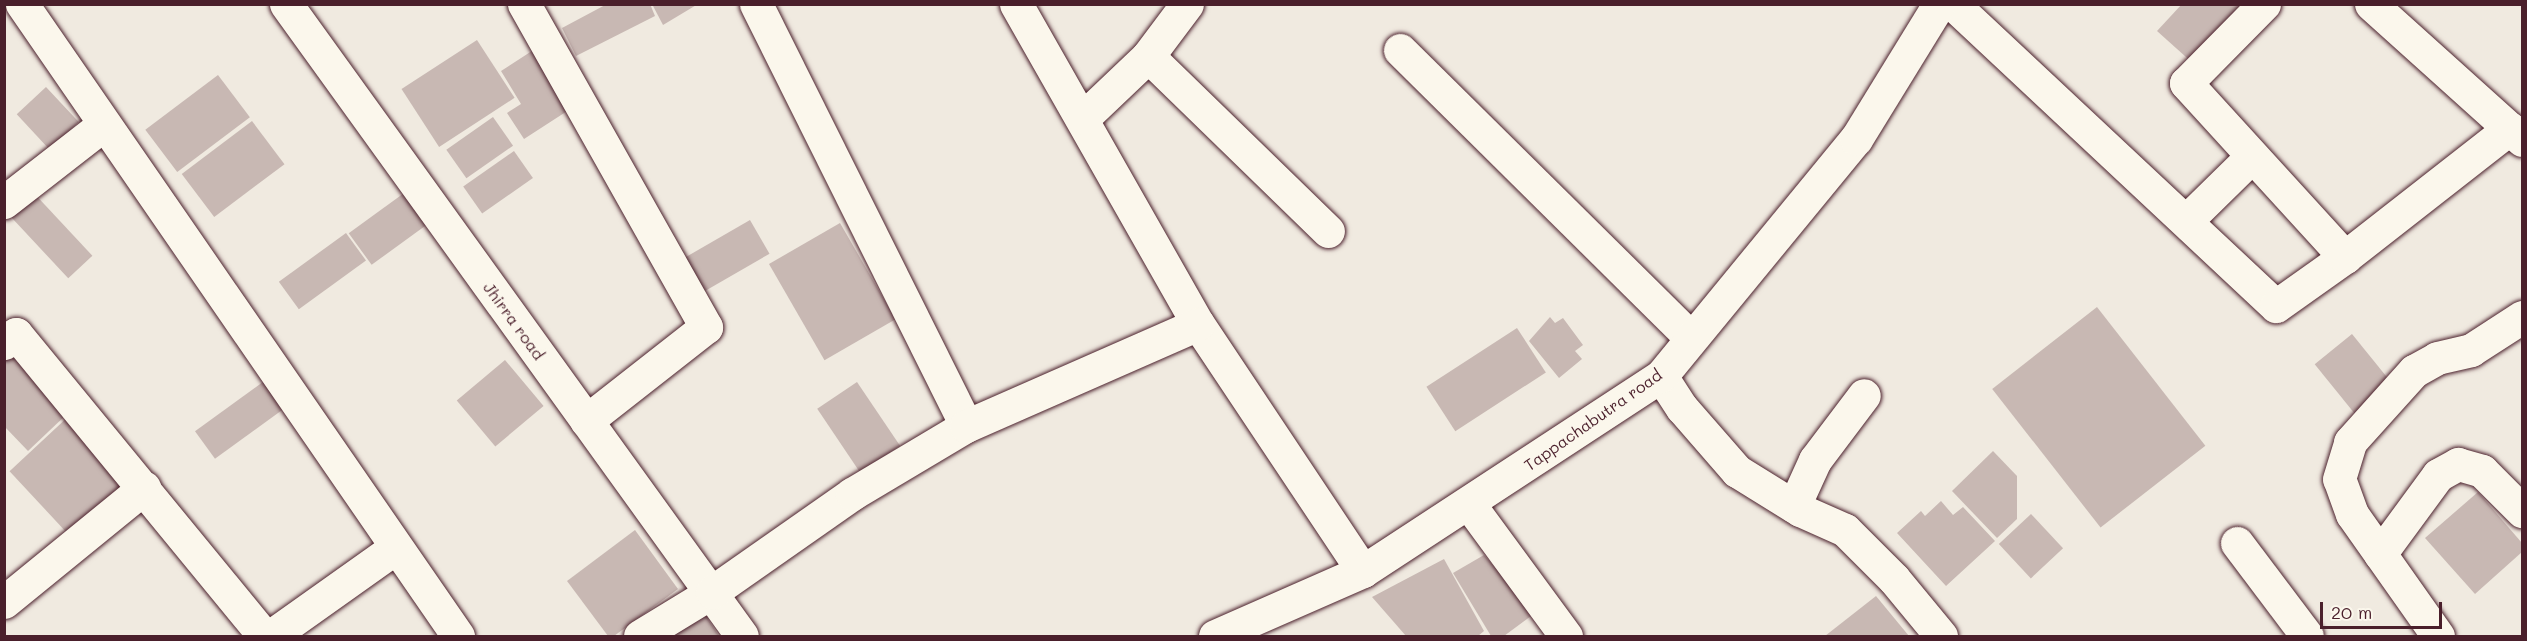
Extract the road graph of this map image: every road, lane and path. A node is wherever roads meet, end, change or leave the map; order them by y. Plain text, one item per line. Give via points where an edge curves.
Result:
1 (22, 4) edge
2 (286, 4) edge
3 (524, 4) edge
4 (756, 4) edge
5 (1016, 4) edge
6 (1187, 4) edge
7 (1939, 4) edge
8 (1953, 4) edge
9 (2264, 4) edge
10 (2371, 4) edge
11 (1400, 50) dead end
12 (1148, 56) junction
13 (1083, 118) junction
14 (103, 125) junction
15 (2516, 134) edge
16 (2251, 157) junction
17 (4, 202) edge
18 (2187, 220) junction
19 (1328, 231) dead end
20 (2345, 257) junction
21 (2523, 317) edge
22 (1198, 324) junction
23 (1691, 338) junction
24 (4, 343) edge
25 (1661, 376) junction
26 (1864, 396) dead end
27 (586, 421) junction
28 (966, 426) junction
29 (144, 488) junction
30 (1469, 504) junction
31 (1794, 506) junction
32 (2523, 511) edge
33 (2237, 543) dead end
34 (395, 548) junction
35 (2380, 554) junction
36 (1363, 571) junction
37 (712, 592) junction
38 (4, 602) edge
39 (264, 636) edge
40 (271, 636) edge
41 (458, 636) edge
42 (640, 636) edge
43 (742, 636) edge
44 (1215, 636) edge
45 (1566, 636) edge
46 (1941, 636) edge
47 (2307, 636) edge
48 (2438, 636) edge

1 - 14 street
2 - 27 street, Jhirra road
3 - 27 street via 706,327
4 - 28 street
5 - 13 street
6 - 12 street
7 - 23 street, Tappachabutra road via 1856,139
8 - 18 street
9 - 16 street via 2186,83
10 - 15 street
11 - 23 street
12 - 13 street
12 - 19 street
13 - 22 street
14 - 17 street
14 - 34 street
15 - 20 street
16 - 18 street
16 - 20 street
18 - 20 street via 2276,306
21 - 35 street via 2471,350 2437,358 2414,371 2350,442 2339,479 2352,514
22 - 28 street
22 - 36 street
23 - 25 street, Tappachabutra road
24 - 29 street via 16,334
25 - 30 street, Tappachabutra road
25 - 31 street via 1682,408 1737,471
26 - 31 street via 1815,460
27 - 37 street, Jhirra road
28 - 37 street via 852,494
29 - 38 street
29 - 39 street
30 - 36 street, Tappachabutra road
30 - 45 street
31 - 46 street via 1845,530 1894,579
32 - 35 street via 2482,471 2458,464 2438,475
33 - 47 street
34 - 40 street
34 - 41 street
35 - 48 street
36 - 44 street, Tappachabutra road
37 - 42 street
37 - 43 street, Jhirra road

